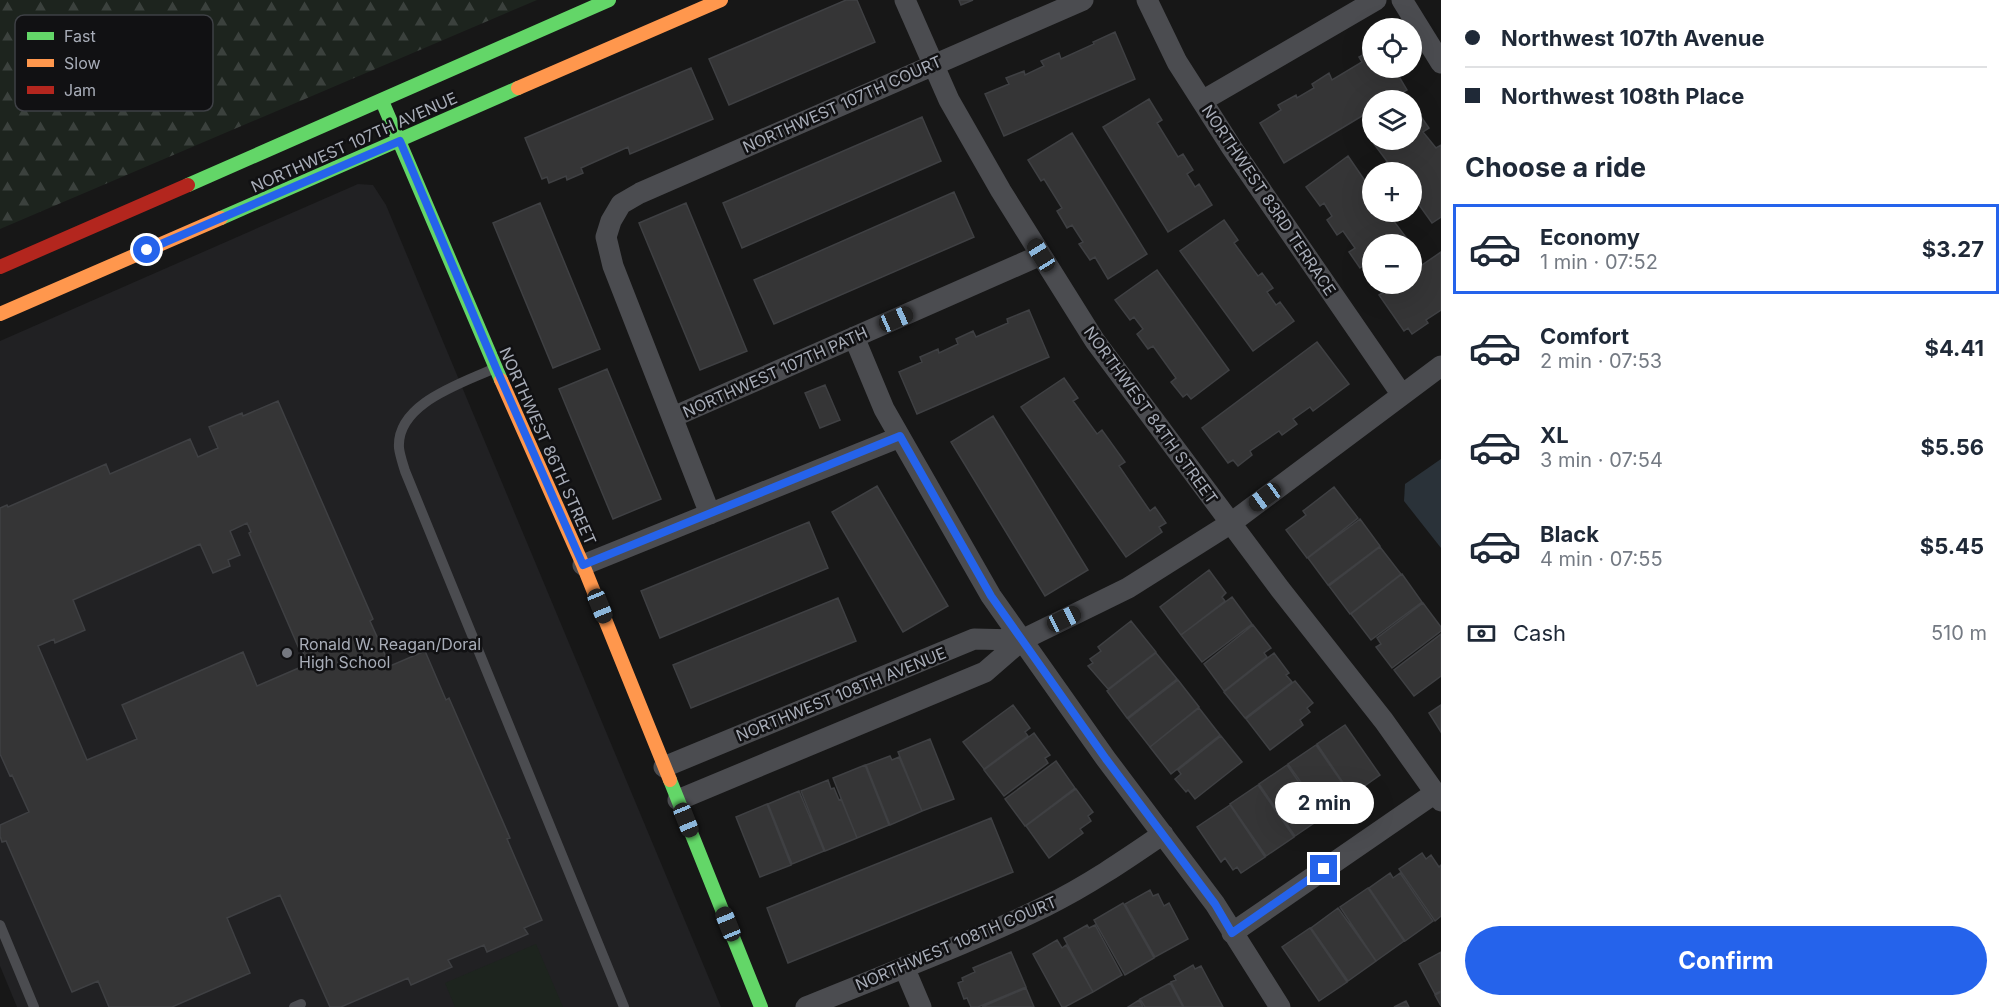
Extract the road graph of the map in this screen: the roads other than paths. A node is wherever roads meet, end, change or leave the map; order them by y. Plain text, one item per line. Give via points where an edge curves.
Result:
1 (609, 0) edge
2 (721, 0) edge
3 (905, 0) edge
4 (1083, 0) edge
5 (1147, 0) edge
6 (1376, 0) edge
7 (1402, 0) edge
8 (1441, 63) edge
9 (933, 64) junction
10 (382, 100) junction
11 (1202, 101) junction
12 (400, 141) junction
13 (1041, 255) junction
14 (0, 267) edge
15 (0, 314) edge
16 (854, 337) junction
17 (1441, 366) edge
18 (496, 368) junction
19 (1402, 395) junction
20 (673, 417) junction
21 (900, 436) junction
22 (710, 514) junction
23 (1231, 523) junction
24 (583, 565) junction
25 (1022, 640) junction
26 (664, 767) junction
27 (1438, 797) edge
28 (678, 800) junction
29 (1163, 834) junction
30 (0, 925) edge
31 (1232, 933) junction
32 (904, 967) junction
33 (34, 1007) edge
34 (624, 1007) edge
35 (761, 1007) edge
36 (806, 1007) edge
37 (921, 1007) edge
38 (1280, 1007) edge

1 - 10 main road, NORTHWEST 107TH AVENUE
2 - 12 main road, NORTHWEST 107TH AVENUE
3 - 9 street, NORTHWEST 84TH STREET
4 - 9 street, NORTHWEST 107TH COURT
5 - 11 street, NORTHWEST 83RD TERRACE via 1177,62
6 - 11 street
7 - 8 street
9 - 13 street, NORTHWEST 84TH STREET via 949,100
9 - 20 street, NORTHWEST 107TH COURT via 621,204 606,237 613,266
10 - 12 main road, NORTHWEST 86TH STREET
10 - 14 main road, NORTHWEST 107TH AVENUE
11 - 19 street, NORTHWEST 83RD TERRACE
12 - 15 main road, NORTHWEST 107TH AVENUE
12 - 18 main road, NORTHWEST 86TH STREET
13 - 16 street, NORTHWEST 107TH PATH
13 - 23 street, NORTHWEST 84TH STREET via 1095,341
16 - 20 street, NORTHWEST 107TH PATH
16 - 21 street via 884,409
17 - 19 street, NORTHWEST 108TH AVENUE
18 - 24 main road, NORTHWEST 86TH STREET
18 - 34 lane via 419,405 404,425 399,447 405,471
19 - 23 street, NORTHWEST 108TH AVENUE
20 - 22 street
21 - 22 street
21 - 25 street via 991,596
22 - 24 street
23 - 25 street, NORTHWEST 108TH AVENUE via 1128,588
23 - 27 street, NORTHWEST 84TH STREET
24 - 26 main road, NORTHWEST 86TH STREET
25 - 26 street, NORTHWEST 108TH AVENUE via 974,639
25 - 28 street, NORTHWEST 108TH AVENUE via 986,672
25 - 29 street
26 - 28 main road, NORTHWEST 86TH STREET
27 - 31 street
28 - 35 main road, NORTHWEST 86TH STREET
29 - 31 street
29 - 32 street, NORTHWEST 108TH COURT via 1096,879 1047,905
30 - 33 lane
31 - 38 street
32 - 36 street, NORTHWEST 108TH COURT
32 - 37 street

